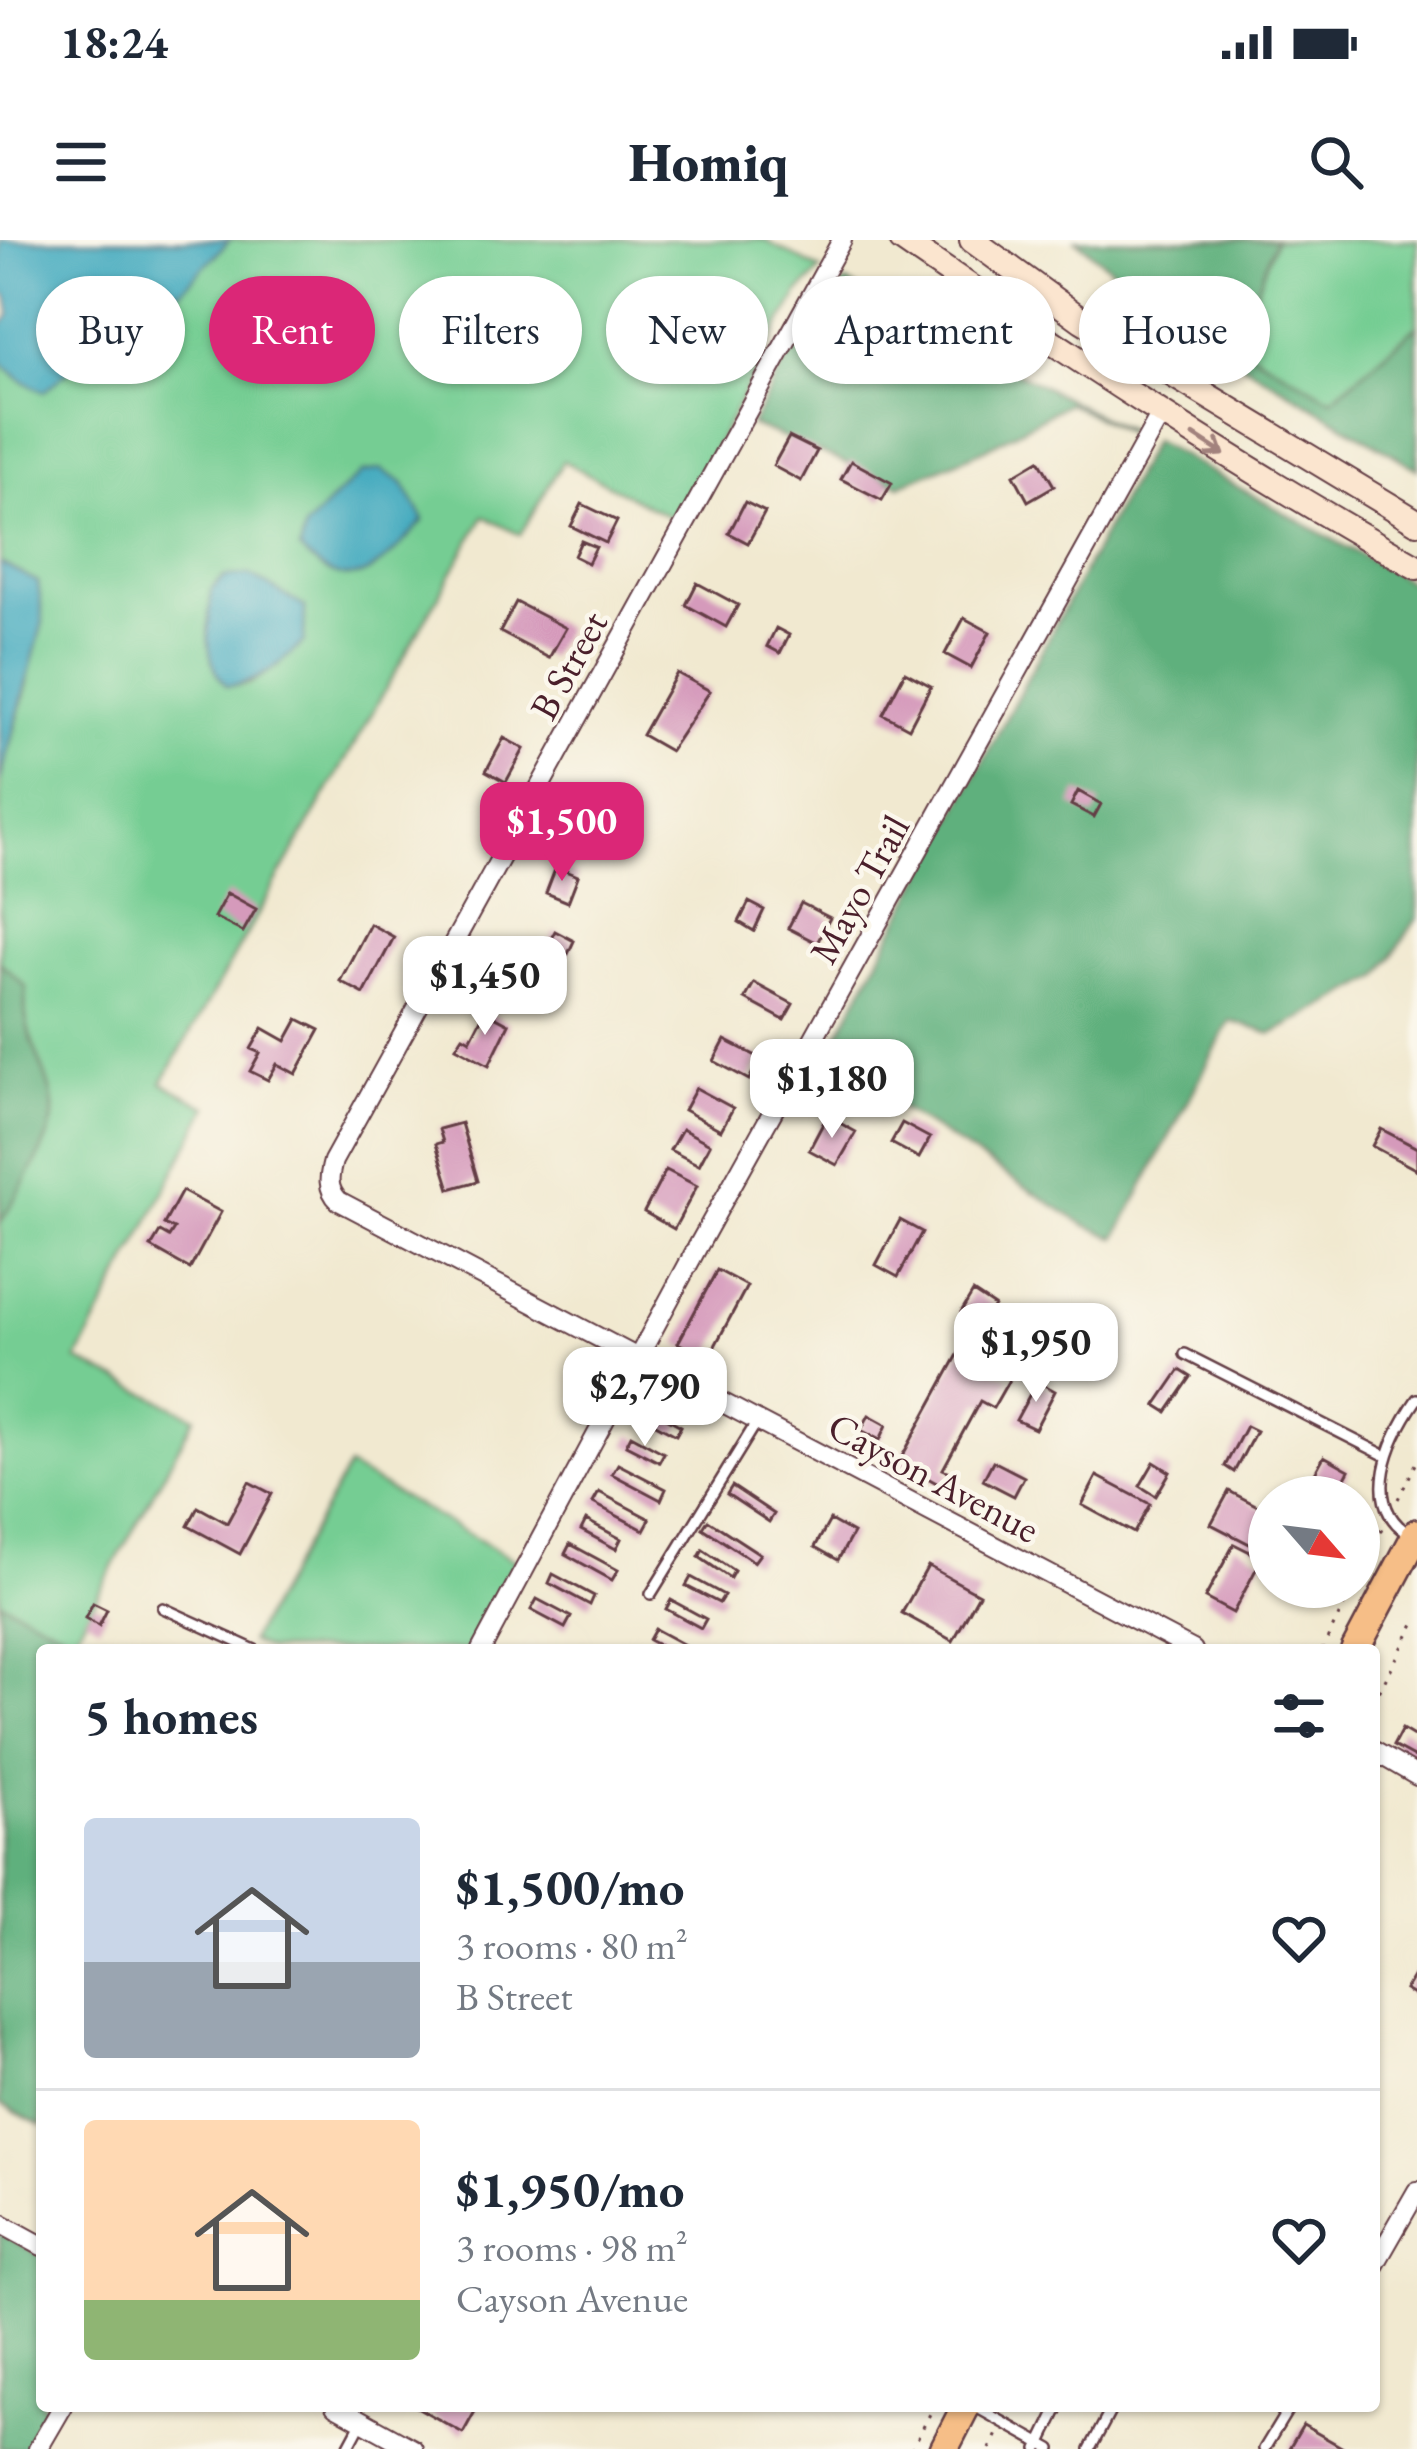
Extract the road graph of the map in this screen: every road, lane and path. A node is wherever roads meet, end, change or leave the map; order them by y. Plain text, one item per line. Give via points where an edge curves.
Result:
1 (842, 240) edge
2 (902, 240) edge
3 (972, 240) edge
4 (1161, 414) junction
5 (1417, 522) edge
6 (1417, 567) edge
7 (330, 1189) joint
8 (1185, 1354) dead end
9 (640, 1357) junction
10 (1417, 1400) edge
11 (758, 1420) junction
12 (1386, 1456) junction
13 (1416, 1535) edge
14 (651, 1594) dead end
15 (163, 1607) dead end
16 (1343, 1608) edge
17 (1417, 1618) edge
18 (243, 1644) edge
19 (484, 1644) edge
20 (1181, 1644) edge
21 (1325, 1644) edge
22 (1358, 1644) edge
23 (1380, 1690) edge
24 (1380, 1754) edge
25 (1417, 1776) edge
26 (1417, 2191) edge
27 (0, 2223) edge
28 (36, 2243) edge
29 (1380, 2256) edge
30 (60, 2412) edge
31 (346, 2412) edge
32 (931, 2412) edge
33 (966, 2412) edge
34 (981, 2412) edge
35 (1057, 2412) edge
36 (1062, 2412) edge
37 (1110, 2412) edge
38 (1286, 2412) edge
39 (1070, 2418) dead end
40 (362, 2421) junction
41 (1083, 2425) dead end
42 (1099, 2432) junction
43 (1043, 2447) edge
44 (38, 2449) edge
45 (347, 2449) edge
46 (413, 2449) edge
47 (912, 2449) edge
48 (944, 2449) edge
49 (1090, 2449) edge
50 (1264, 2449) edge

1 - 7 street, B Street via 333,1161
2 - 4 main road
3 - 5 main road via 1082,320
4 -> 6 main road
4 - 9 street, Mayo Trail
7 - 9 street, Cayson Avenue via 339,1202
8 - 12 lane
9 - 11 street, Cayson Avenue
9 - 19 street, Mayo Trail
10 - 12 lane
11 - 14 lane
11 - 20 street, Cayson Avenue
12 - 13 lane via 1383,1508 1392,1524
13 - 22 main road
15 - 18 lane
16 - 21 path
17 - 23 path
24 - 25 street
26 - 29 street
27 - 28 street
30 - 44 street
31 - 40 street
32 - 47 path
33 - 48 main road
34 - 43 lane
35 - 43 lane
36 - 39 lane
37 - 42 lane
38 - 50 lane
40 - 45 lane
40 - 46 street
41 - 42 lane
42 - 49 lane

